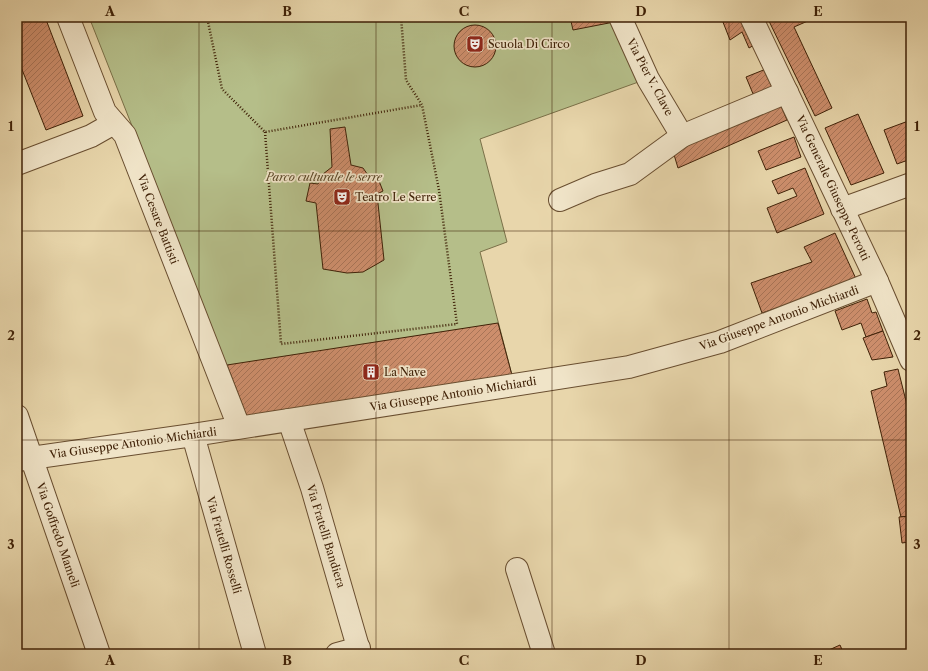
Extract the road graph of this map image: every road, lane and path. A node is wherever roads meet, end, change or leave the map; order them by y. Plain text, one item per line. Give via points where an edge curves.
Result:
1 (68, 17) edge
2 (206, 17) edge
3 (358, 17) edge
4 (368, 17) edge
5 (401, 17) edge
6 (620, 17) edge
7 (752, 17) edge
8 (787, 92) junction
9 (422, 105) junction
10 (114, 123) junction
11 (266, 132) junction
12 (682, 136) junction
13 (17, 164) edge
14 (911, 184) edge
15 (560, 200) dead end
16 (842, 209) junction
17 (878, 281) junction
18 (909, 348) edge
19 (17, 416) edge
20 (289, 420) junction
21 (239, 427) junction
22 (193, 435) junction
23 (25, 459) edge
24 (517, 569) dead end
25 (360, 651) edge
26 (99, 654) edge
27 (255, 654) edge
28 (337, 654) edge
29 (544, 654) edge

1 - 10 street, Via Cesare Battisti via 105,112
2 - 11 path via 222,90
3 - 4 path via 361,20
5 - 9 path via 406,80
6 - 12 street, Via Pier V. Clave via 648,79
7 - 8 street, Via Generale Giuseppe Perotti
8 - 12 street
8 - 16 street, Via Generale Giuseppe Perotti
9 - 11 path
9 - 11 path via 439,190 457,324 281,344
10 - 13 street via 92,136
10 - 21 street, Via Cesare Battisti via 125,135
12 - 15 street via 630,174
14 - 16 street
16 - 17 street, Via Generale Giuseppe Perotti
17 - 18 street, Via Generale Giuseppe Perotti
17 - 20 street, Via Giuseppe Antonio Michiardi via 720,342 629,367
19 - 23 street, Via Goffredo Mameli
20 - 21 street, Via Giuseppe Antonio Michiardi
20 - 25 street, Via Fratelli Bandiera via 312,488
21 - 22 street, Via Giuseppe Antonio Michiardi
22 - 23 street, Via Giuseppe Antonio Michiardi
22 - 27 street, Via Fratelli Rosselli
23 - 26 street, Via Goffredo Mameli
24 - 29 street
25 - 28 street

